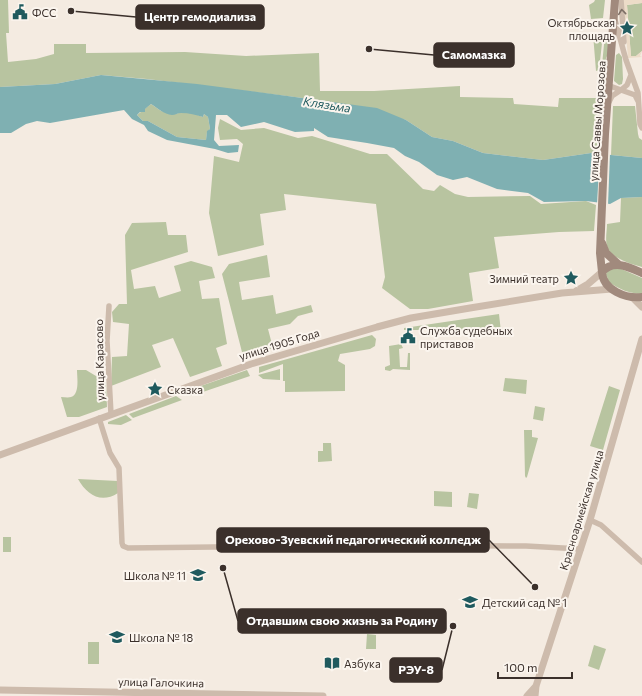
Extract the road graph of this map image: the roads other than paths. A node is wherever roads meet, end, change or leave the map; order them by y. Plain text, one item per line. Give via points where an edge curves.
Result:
1 (617, 0) edge
2 (614, 17) junction
3 (624, 52) junction
4 (631, 75) junction
5 (610, 86) junction
6 (621, 90) junction
7 (639, 104) junction
8 (608, 107) junction
9 (641, 126) edge
10 (602, 243) junction
11 (618, 264) junction
12 (602, 272) junction
13 (642, 273) edge
14 (612, 289) junction
15 (574, 292) junction
16 (632, 297) junction
17 (642, 297) edge
18 (109, 306) dead end
19 (642, 306) edge
20 (642, 339) edge
21 (111, 414) junction
22 (99, 418) junction
23 (0, 455) edge
24 (590, 520) junction
25 (581, 549) junction
26 (642, 562) edge
27 (536, 686) junction
28 (0, 692) edge
29 (84, 694) edge
30 (161, 694) edge
31 (251, 695) edge
32 (323, 696) edge
33 (527, 696) edge
34 (535, 696) edge

1 - 2 main road, улица Саввы Морозова
3 -> 1 street
2 - 3 street
2 - 5 main road, улица Саввы Морозова
3 - 4 street
4 - 6 street via 627,85
4 - 7 street
5 - 6 street
5 - 8 main road, улица Саввы Морозова
6 - 7 street via 635,95
6 - 8 street via 612,96
7 - 9 street
8 - 10 main road, улица Саввы Морозова
10 - 11 main road via 606,253
10 - 12 main road, улица Саввы Морозова
11 - 12 main road via 608,266
11 - 13 main road
12 - 14 main road via 605,284
12 - 15 street
14 - 15 street, улица 1905 Года
14 - 16 main road
15 - 21 street, улица 1905 Года via 422,316 377,327 251,364
16 - 17 main road
16 - 19 street
18 - 21 street, улица Карасово via 107,341
20 - 24 street, Красноармейская улица
21 - 22 street, улица 1905 Года
22 - 23 street, улица 1905 Года
22 - 25 street via 110,453 119,468 122,543 128,548 370,545
24 - 25 street, Красноармейская улица
24 - 26 street via 601,525
25 - 27 street, Красноармейская улица
27 - 33 street
27 - 34 street
28 - 29 street, улица Галочкина
29 - 30 street, улица Галочкина
30 - 31 street, улица Галочкина
31 - 32 street, улица Галочкина

